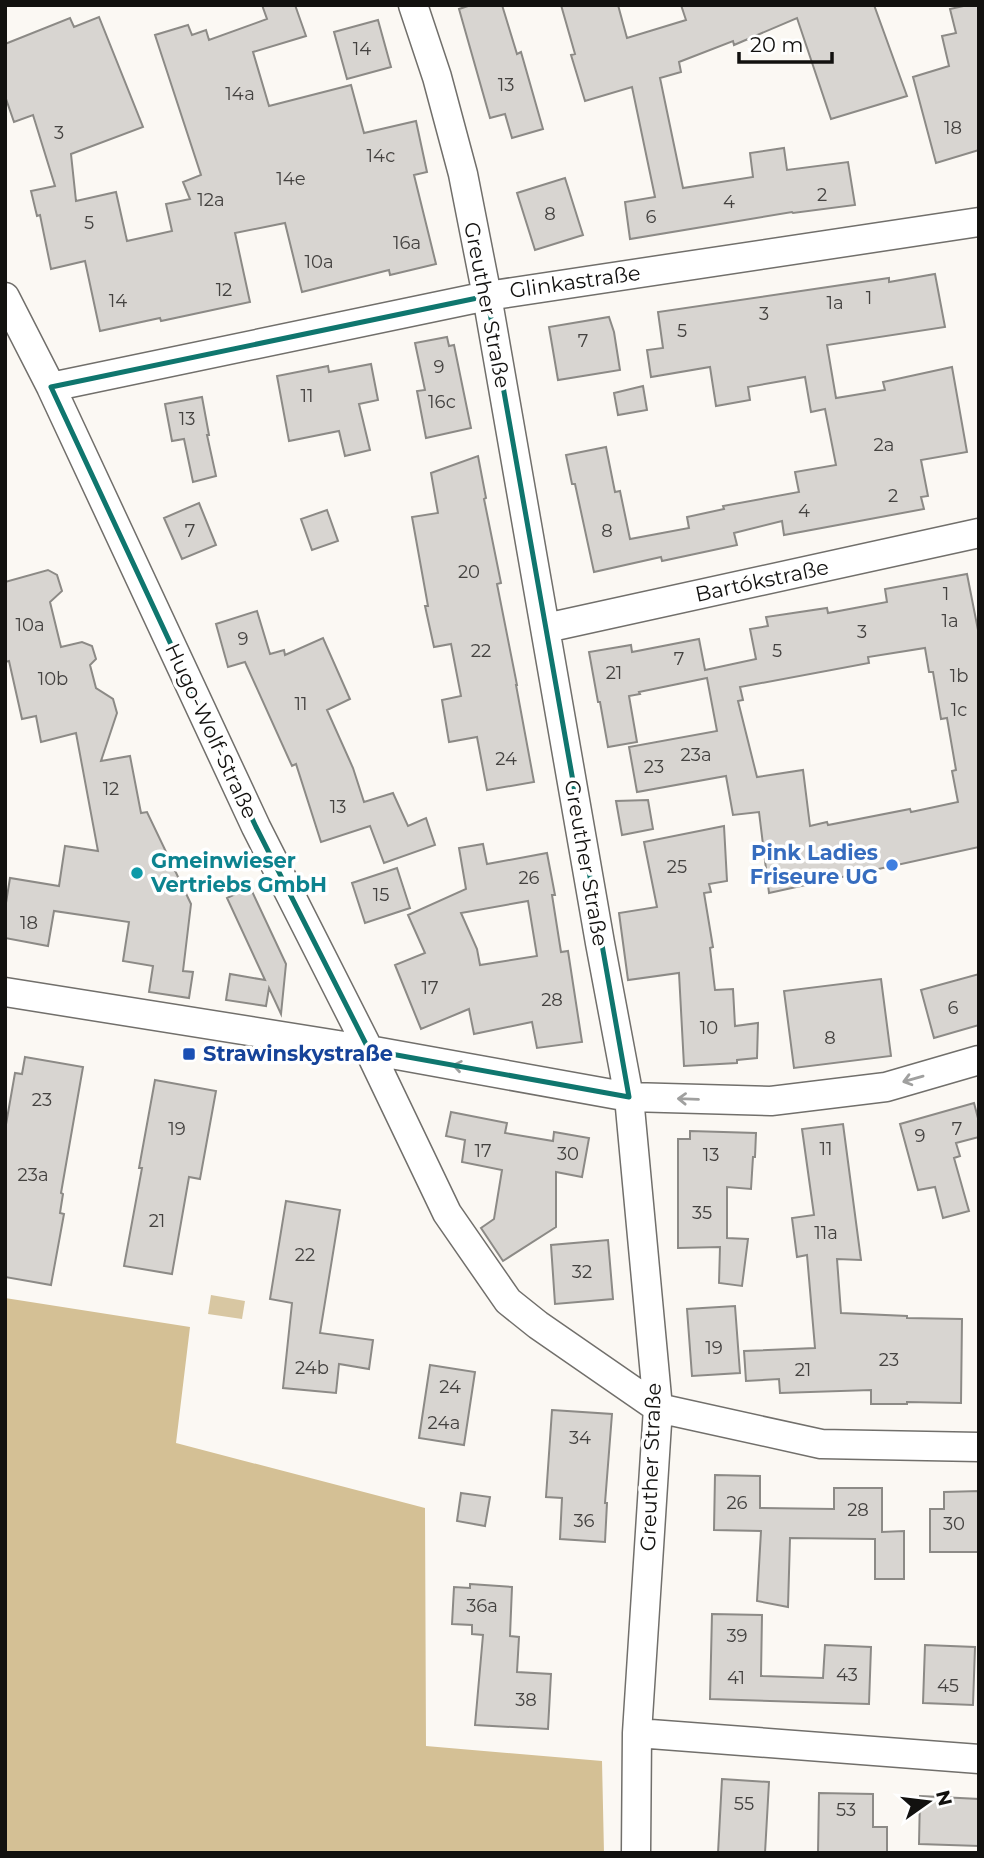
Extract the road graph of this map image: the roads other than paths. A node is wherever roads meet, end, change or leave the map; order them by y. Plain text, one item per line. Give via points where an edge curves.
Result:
1 (413, 5) edge
2 (979, 222) edge
3 (487, 296) junction
4 (5, 297) edge
5 (51, 387) junction
6 (979, 533) edge
7 (546, 628) junction
8 (5, 992) edge
9 (369, 1050) junction
10 (979, 1060) edge
11 (629, 1097) junction
12 (658, 1408) junction
13 (979, 1447) edge
14 (637, 1733) junction
15 (979, 1759) edge
16 (636, 1853) edge

1 - 3 street, Greuther Straße via 438,77
2 - 3 street, Glinkastraße
3 - 5 street, Glinkastraße
3 - 7 street, Greuther Straße
4 - 5 street, Hugo-Wolf-Straße
5 - 9 street, Hugo-Wolf-Straße via 256,827
6 - 7 street, Bartókstraße
7 - 11 street, Greuther Straße
8 - 9 street
11 -> 9 street
9 - 12 street, Hugo-Wolf-Straße via 447,1213 508,1301
10 -> 11 street via 886,1087 771,1101
11 - 12 street, Greuther Straße
12 - 13 street, Hugo-Wolf-Straße via 821,1444
12 - 14 street, Greuther Straße
14 - 15 street
14 - 16 street, Greuther Straße

